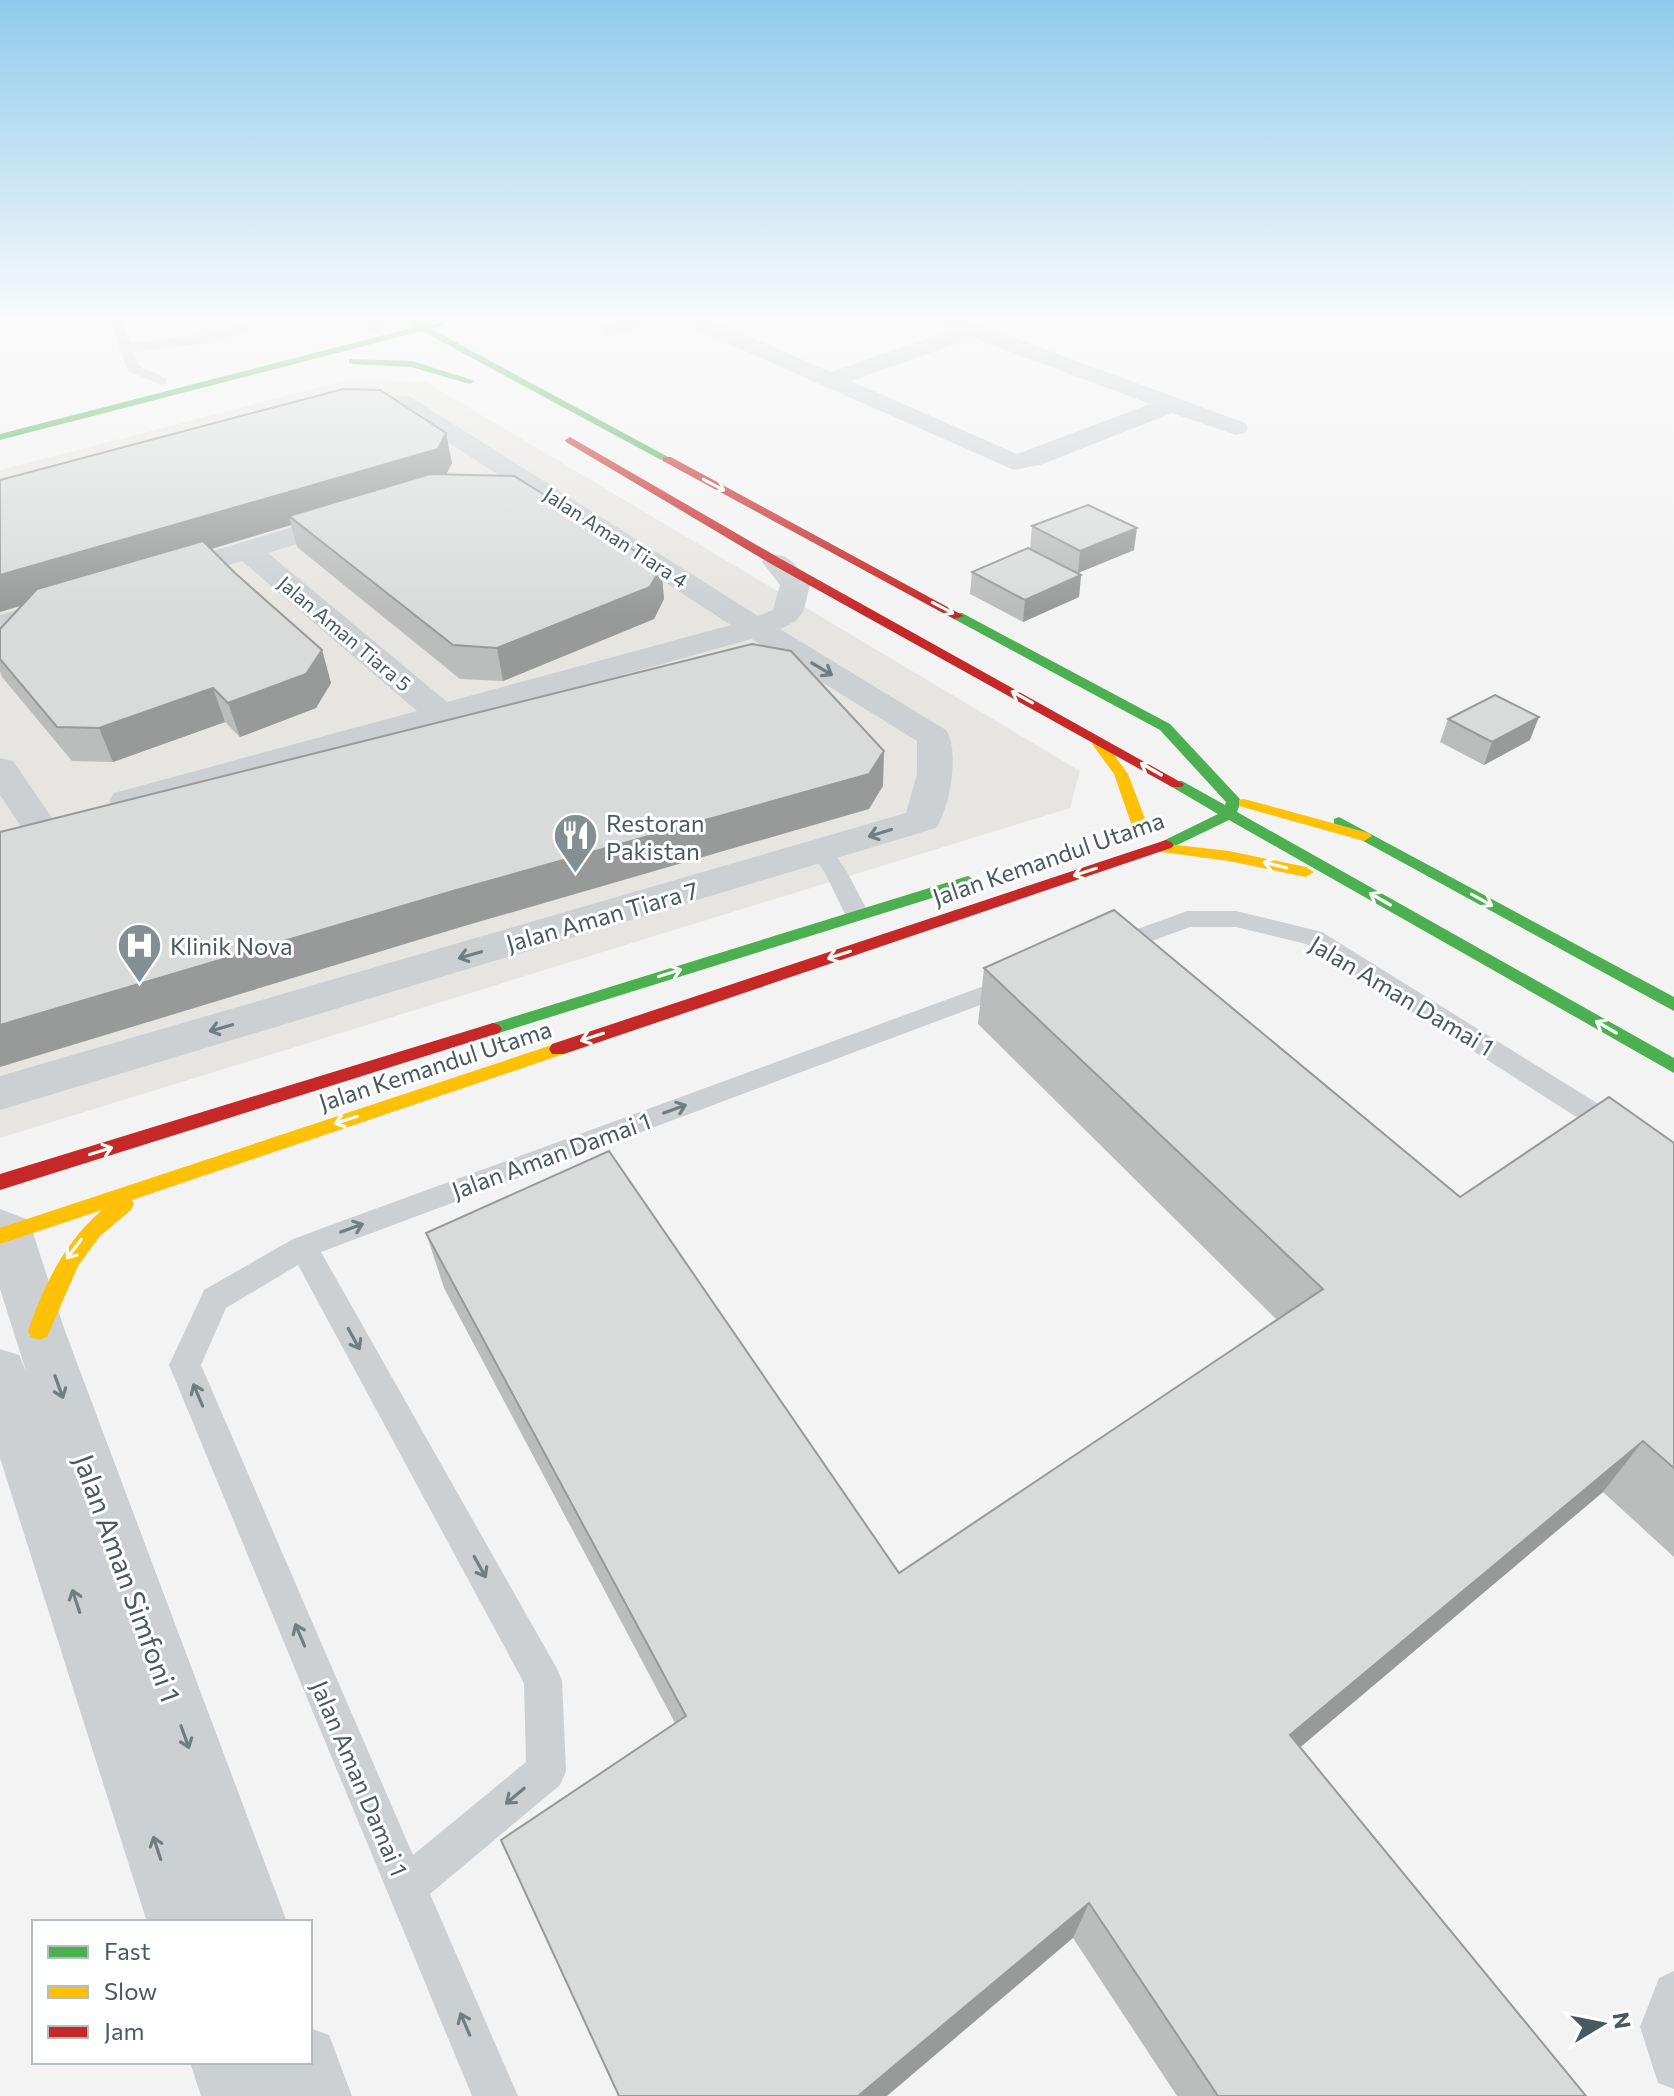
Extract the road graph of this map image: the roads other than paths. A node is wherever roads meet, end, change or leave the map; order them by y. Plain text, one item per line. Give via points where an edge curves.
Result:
1 (79, 417) edge
2 (425, 417) edge
3 (587, 417) edge
4 (911, 417) edge
5 (1140, 417) edge
6 (1206, 417) edge
7 (550, 428) dead end
8 (1236, 428) dead end
9 (0, 437) edge
10 (511, 470) junction
11 (482, 478) edge
12 (379, 510) edge
13 (247, 550) junction
14 (777, 562) junction
15 (131, 585) edge
16 (87, 598) edge
17 (0, 625) edge
18 (756, 628) junction
19 (442, 715) junction
20 (1165, 727) junction
21 (1090, 734) junction
22 (1218, 756) dead end
23 (0, 769) edge
24 (1298, 800) dead end
25 (1211, 803) junction
26 (1232, 807) junction
27 (1183, 814) dead end
28 (68, 818) junction
29 (1141, 829) dead end
30 (0, 835) edge
31 (1364, 836) junction
32 (1159, 848) junction
33 (821, 851) junction
34 (992, 874) dead end
35 (1351, 883) junction
36 (857, 914) junction
37 (1082, 958) edge
38 (1037, 975) edge
39 (1674, 1005) edge
40 (1674, 1066) edge
41 (0, 1093) edge
42 (1674, 1165) edge
43 (54, 1166) joint
44 (156, 1183) junction
45 (2, 1217) edge
46 (303, 1247) junction
47 (19, 1352) edge
48 (407, 1887) junction
49 (181, 1920) edge
50 (251, 1920) edge
51 (1674, 1993) edge
52 (229, 2064) edge
53 (303, 2064) edge
54 (1674, 2067) edge
55 (239, 2096) edge
56 (314, 2096) edge
57 (495, 2096) edge

1 - 9 street
2 - 10 street, Jalan Aman Tiara 4
3 -> 20 street
4 - 5 street via 1014,462
6 - 8 street
7 - 14 street
10 - 11 street
10 - 18 street, Jalan Aman Tiara 4
12 - 13 street
13 - 15 street
13 - 19 street, Jalan Aman Tiara 5
14 - 18 street via 795,585 787,615
21 -> 14 street
16 - 17 street
18 - 19 street
18 -> 33 street, Jalan Aman Tiara 7 via 934,737 935,774 923,820
19 - 28 street
20 - 22 street
20 - 26 street
25 -> 21 street
21 - 29 street via 1120,767
23 - 28 street
24 - 31 street
25 - 26 street
25 - 27 street
26 - 31 street
26 - 32 street, Jalan Kemandul Utama
26 - 35 street
28 - 30 street
31 -> 39 street
35 -> 32 street via 1253,860
32 -> 44 street, Jalan Kemandul Utama
33 - 36 lane
33 -> 41 street, Jalan Aman Tiara 7
34 - 36 street, Jalan Kemandul Utama
40 -> 35 street
43 -> 36 street, Jalan Kemandul Utama
37 - 42 lane, Jalan Aman Damai 1 via 1187,919 1236,919 1314,938
46 -> 38 lane, Jalan Aman Damai 1
43 - 45 street
44 - 45 street, Jalan Kemandul Utama
44 -> 47 street via 102,1217 73,1248
45 - 47 street, Jalan Aman Simfoni 1
48 -> 46 lane, Jalan Aman Damai 1 via 185,1365 215,1299
46 -> 48 lane via 543,1680 546,1771
49 -> 47 street, Jalan Aman Simfoni 1
47 -> 50 street, Jalan Aman Simfoni 1
57 -> 48 lane, Jalan Aman Damai 1
51 - 54 lane via 1662,2027
52 - 55 street
53 - 56 street

